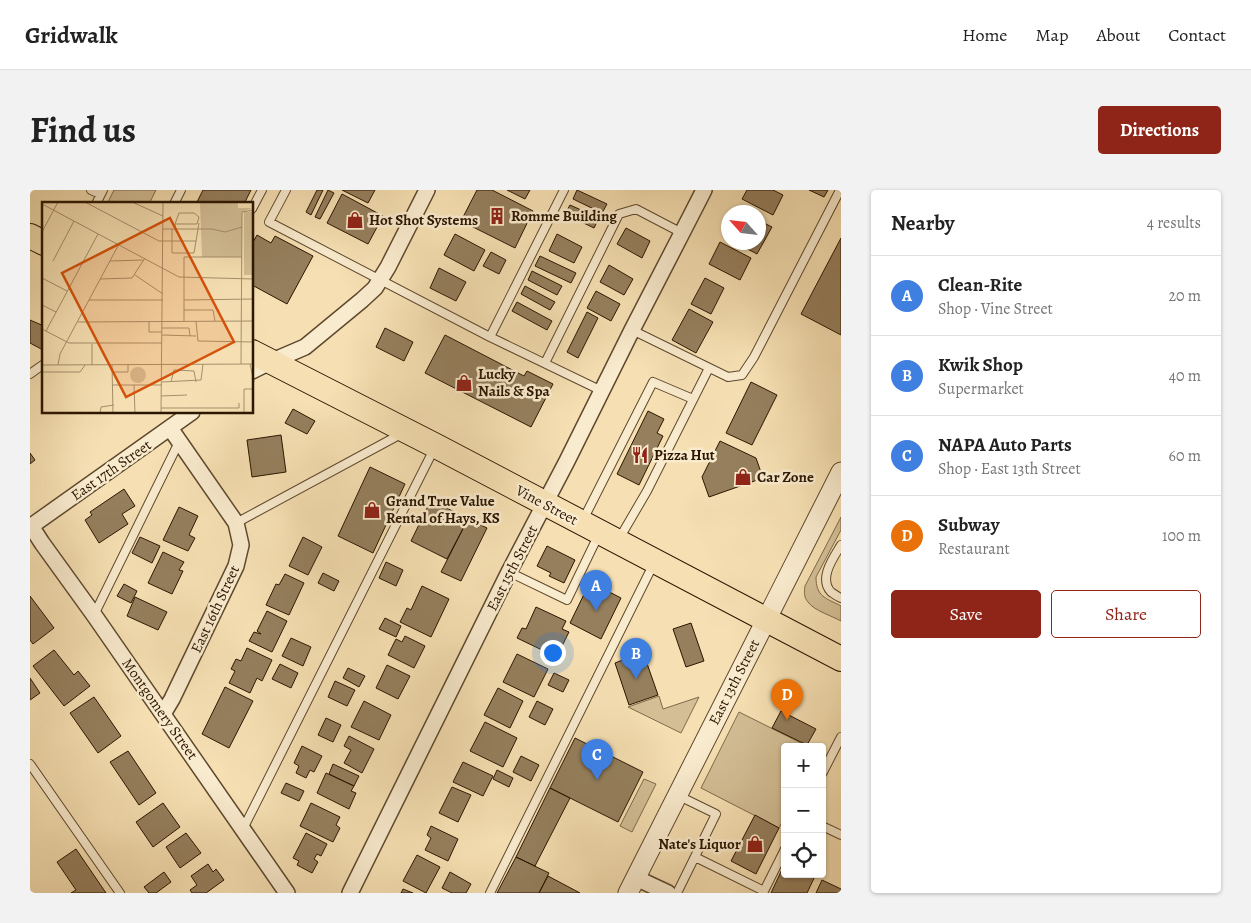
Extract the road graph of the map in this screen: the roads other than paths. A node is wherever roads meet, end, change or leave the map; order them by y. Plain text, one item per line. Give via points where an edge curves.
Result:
1 (91, 190) edge
2 (181, 190) edge
3 (262, 190) edge
4 (286, 190) edge
5 (427, 190) edge
6 (564, 190) edge
7 (704, 190) edge
8 (840, 190) edge
9 (102, 192) edge
10 (175, 202) edge
11 (254, 205) edge
12 (682, 233) junction
13 (30, 236) edge
14 (42, 242) edge
15 (380, 280) junction
16 (632, 330) junction
17 (490, 337) junction
18 (258, 362) edge
19 (545, 363) junction
20 (42, 365) edge
21 (709, 368) junction
22 (30, 374) edge
23 (602, 391) junction
24 (693, 398) junction
25 (189, 414) edge
26 (170, 428) junction
27 (406, 431) junction
28 (179, 442) junction
29 (436, 446) junction
30 (841, 472) edge
31 (545, 504) junction
32 (236, 523) junction
33 (31, 527) edge
34 (600, 532) junction
35 (841, 545) edge
36 (655, 561) junction
37 (509, 572) junction
38 (841, 598) edge
39 (94, 615) junction
40 (766, 619) junction
41 (841, 659) edge
42 (163, 714) junction
43 (841, 737) edge
44 (30, 764) edge
45 (826, 766) edge
46 (677, 795) junction
47 (826, 828) edge
48 (243, 829) junction
49 (841, 835) edge
50 (695, 857) junction
51 (781, 857) edge
52 (632, 886) edge
53 (763, 892) edge
54 (120, 893) edge
55 (287, 893) edge
56 (350, 893) edge
57 (490, 893) edge
58 (668, 893) edge
59 (677, 893) edge

1 - 9 lane
2 - 10 lane
3 - 11 lane
4 - 15 lane via 269,222
5 - 15 street
6 - 17 lane
7 - 12 street, East 15th Street
8 - 21 lane via 754,357 742,374 728,377
12 - 16 street, East 15th Street
12 - 19 lane via 636,209 619,214
13 - 14 main road
15 - 17 lane
15 - 18 street via 362,300 305,347
16 - 21 lane
16 - 23 street, East 15th Street
17 - 19 lane
18 - 27 main road, Vine Street
19 - 23 lane
20 - 22 lane
21 - 24 lane
23 - 31 street, East 15th Street
24 - 34 lane via 647,491
24 - 34 lane via 653,382
25 - 26 street, East 17th Street
26 - 28 street, East 16th Street
26 - 33 street, East 17th Street
27 - 29 main road, Vine Street
27 - 32 lane
28 - 32 street, East 16th Street
28 - 39 lane
29 - 31 main road, Vine Street
29 - 48 lane
30 - 40 street, East 13th Street
31 - 34 main road, Vine Street
31 - 37 street, East 15th Street
32 - 42 street, East 16th Street via 241,545 236,566
33 - 39 street, Montgomery Street
34 - 36 main road, Vine Street
34 - 37 lane via 566,600
35 - 38 lane via 826,581 830,591
36 - 40 main road, Vine Street
36 - 57 lane
37 - 56 street, East 15th Street
39 - 42 street, Montgomery Street
40 - 41 main road, Vine Street
40 - 46 street, East 13th Street
42 - 48 street, Montgomery Street
43 - 45 lane
44 - 54 lane
46 - 50 lane via 716,814
46 - 52 street, East 13th Street
47 - 49 lane
48 - 55 street, Montgomery Street
50 - 53 lane
50 - 59 lane
51 - 53 lane
52 - 58 street

